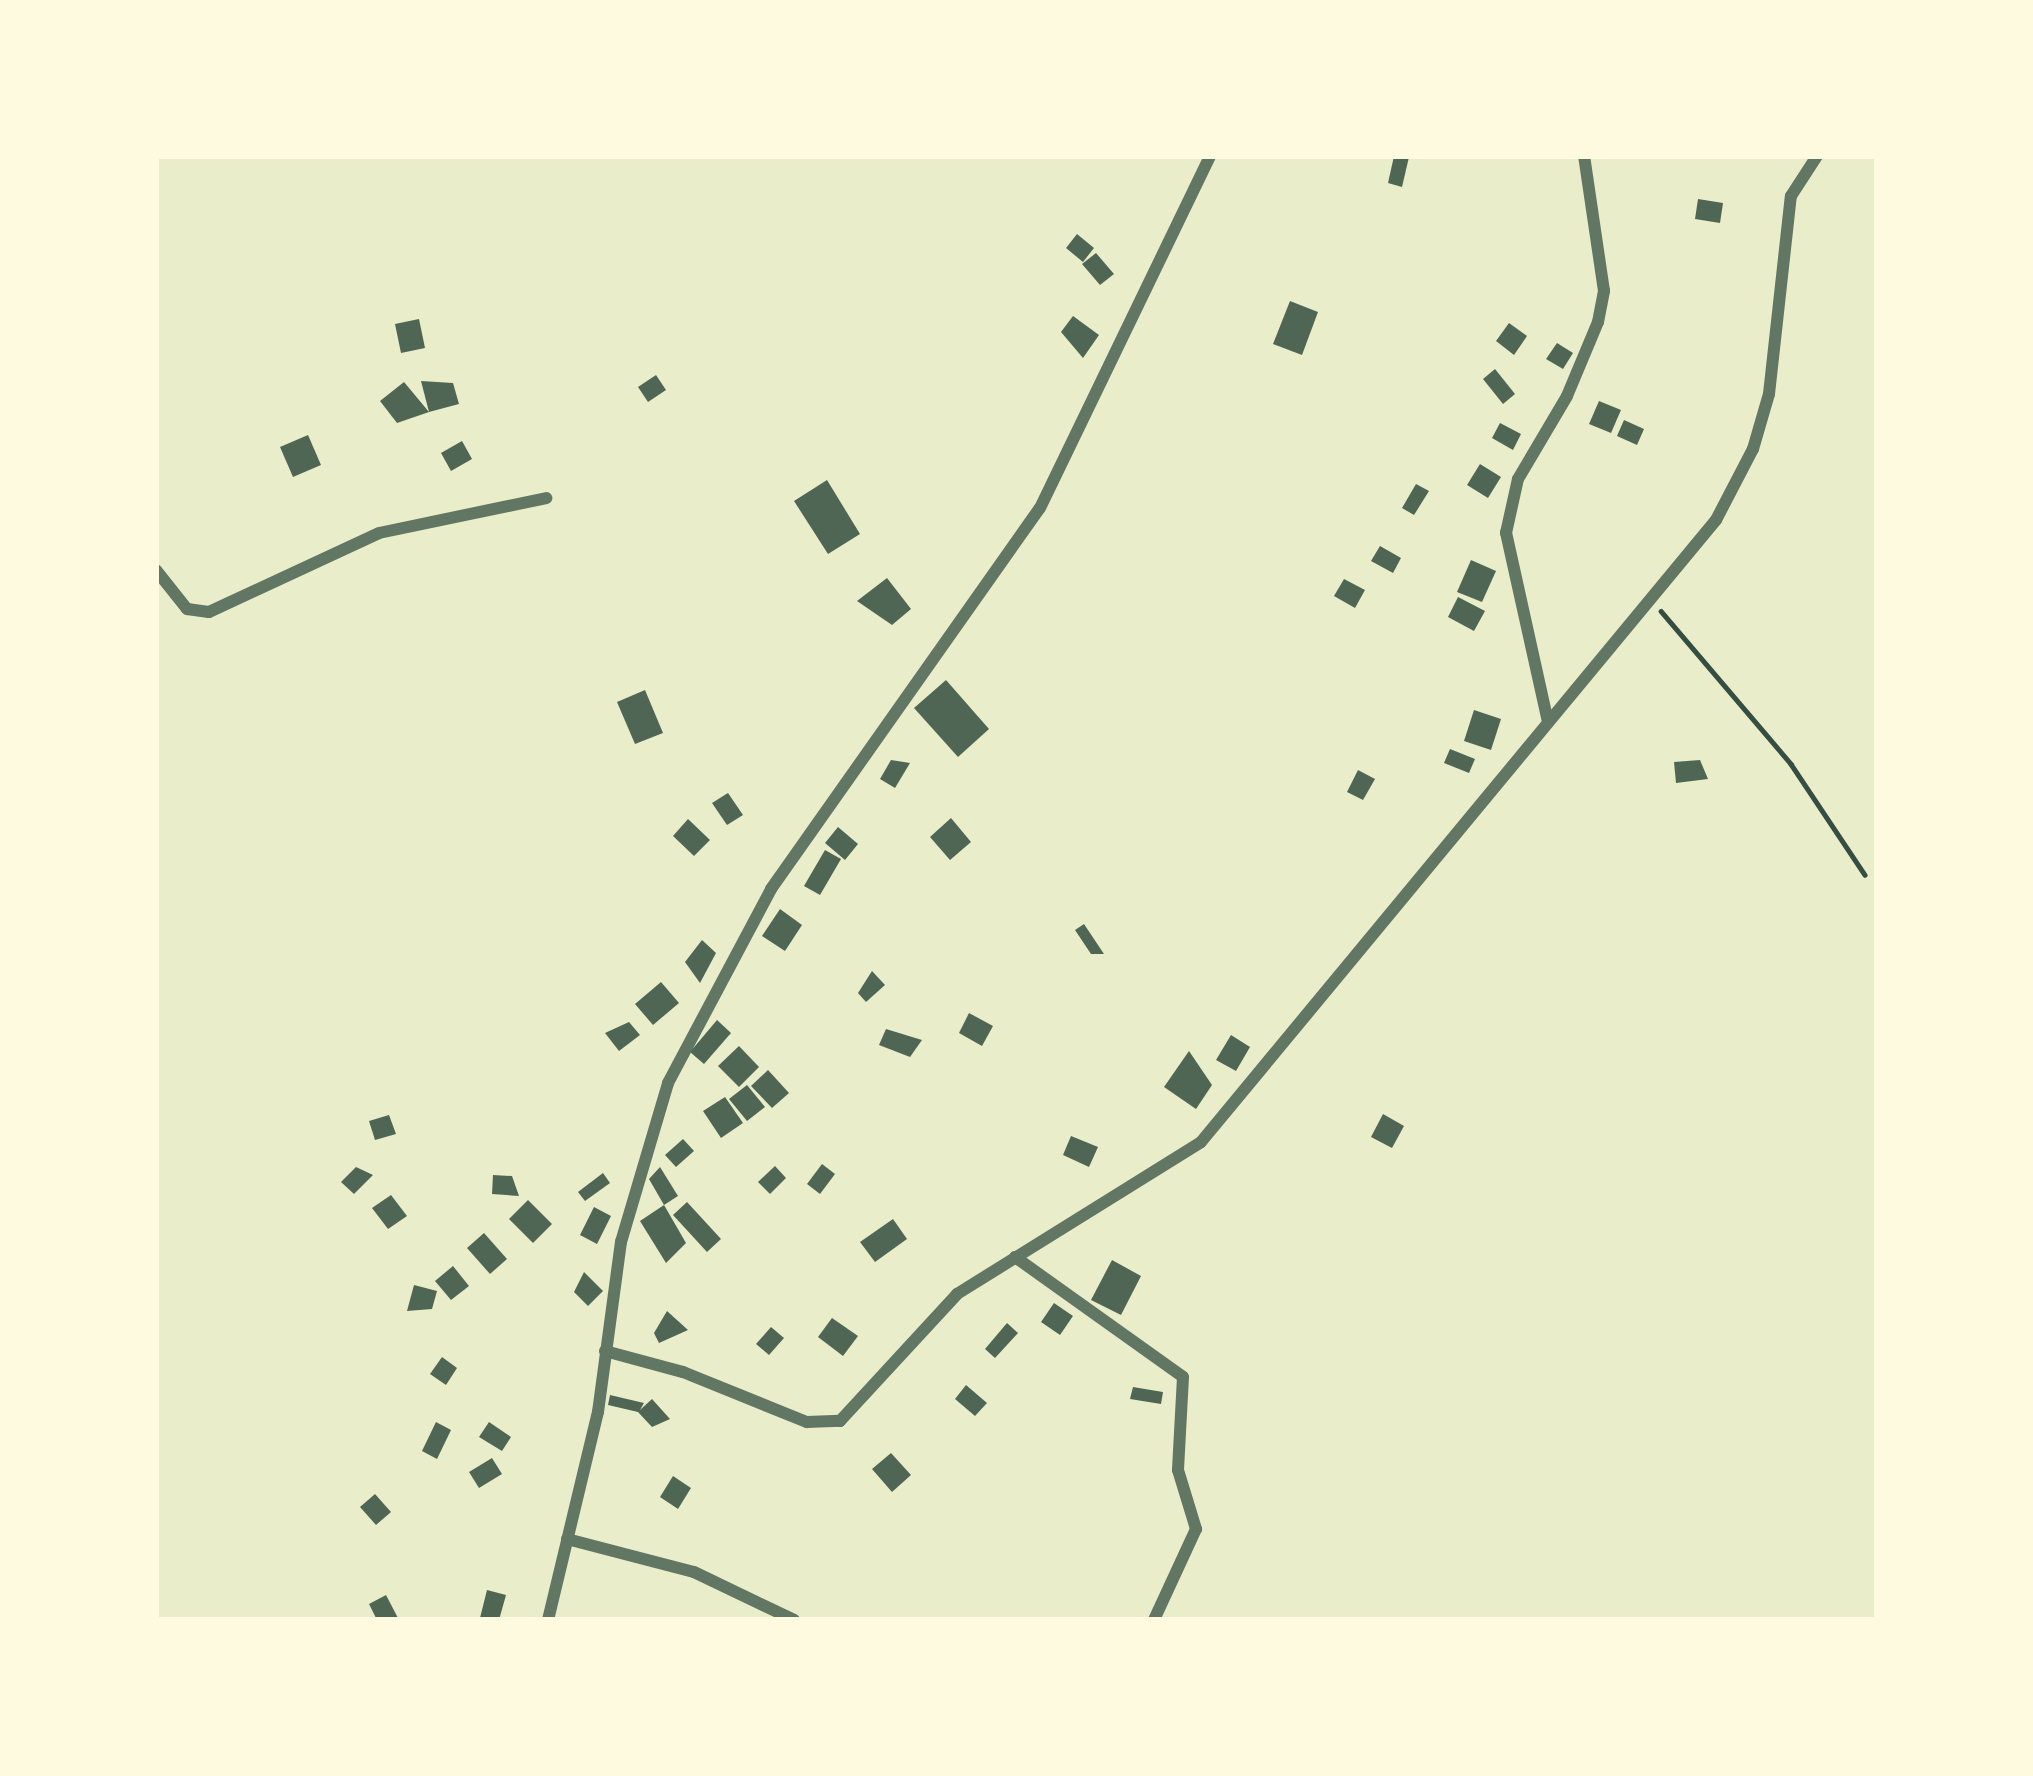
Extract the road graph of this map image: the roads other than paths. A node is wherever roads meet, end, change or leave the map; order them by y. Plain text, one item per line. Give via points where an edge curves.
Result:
1 (1210, 156) edge
2 (1584, 156) edge
3 (1816, 156) edge
4 (546, 498) dead end
5 (156, 570) edge
6 (1548, 722) junction
7 (1016, 1257) junction
8 (605, 1351) junction
9 (567, 1539) junction
10 (548, 1620) edge
11 (794, 1620) edge
12 (1154, 1620) edge

1 - 8 street via 1040,508 844,780 714,990 668,1083 621,1242
2 - 6 street via 1604,291 1598,322 1518,479 1506,533
3 - 6 street via 1791,196 1775,371 1753,448 1716,520
4 - 5 street via 379,533 209,611 187,609
6 - 7 street via 1226,1117 1181,1160
7 - 8 street via 940,1309 840,1420 824,1424
7 - 12 street via 1183,1377 1178,1470 1196,1529
8 - 9 street
9 - 10 street
9 - 11 street via 694,1572

